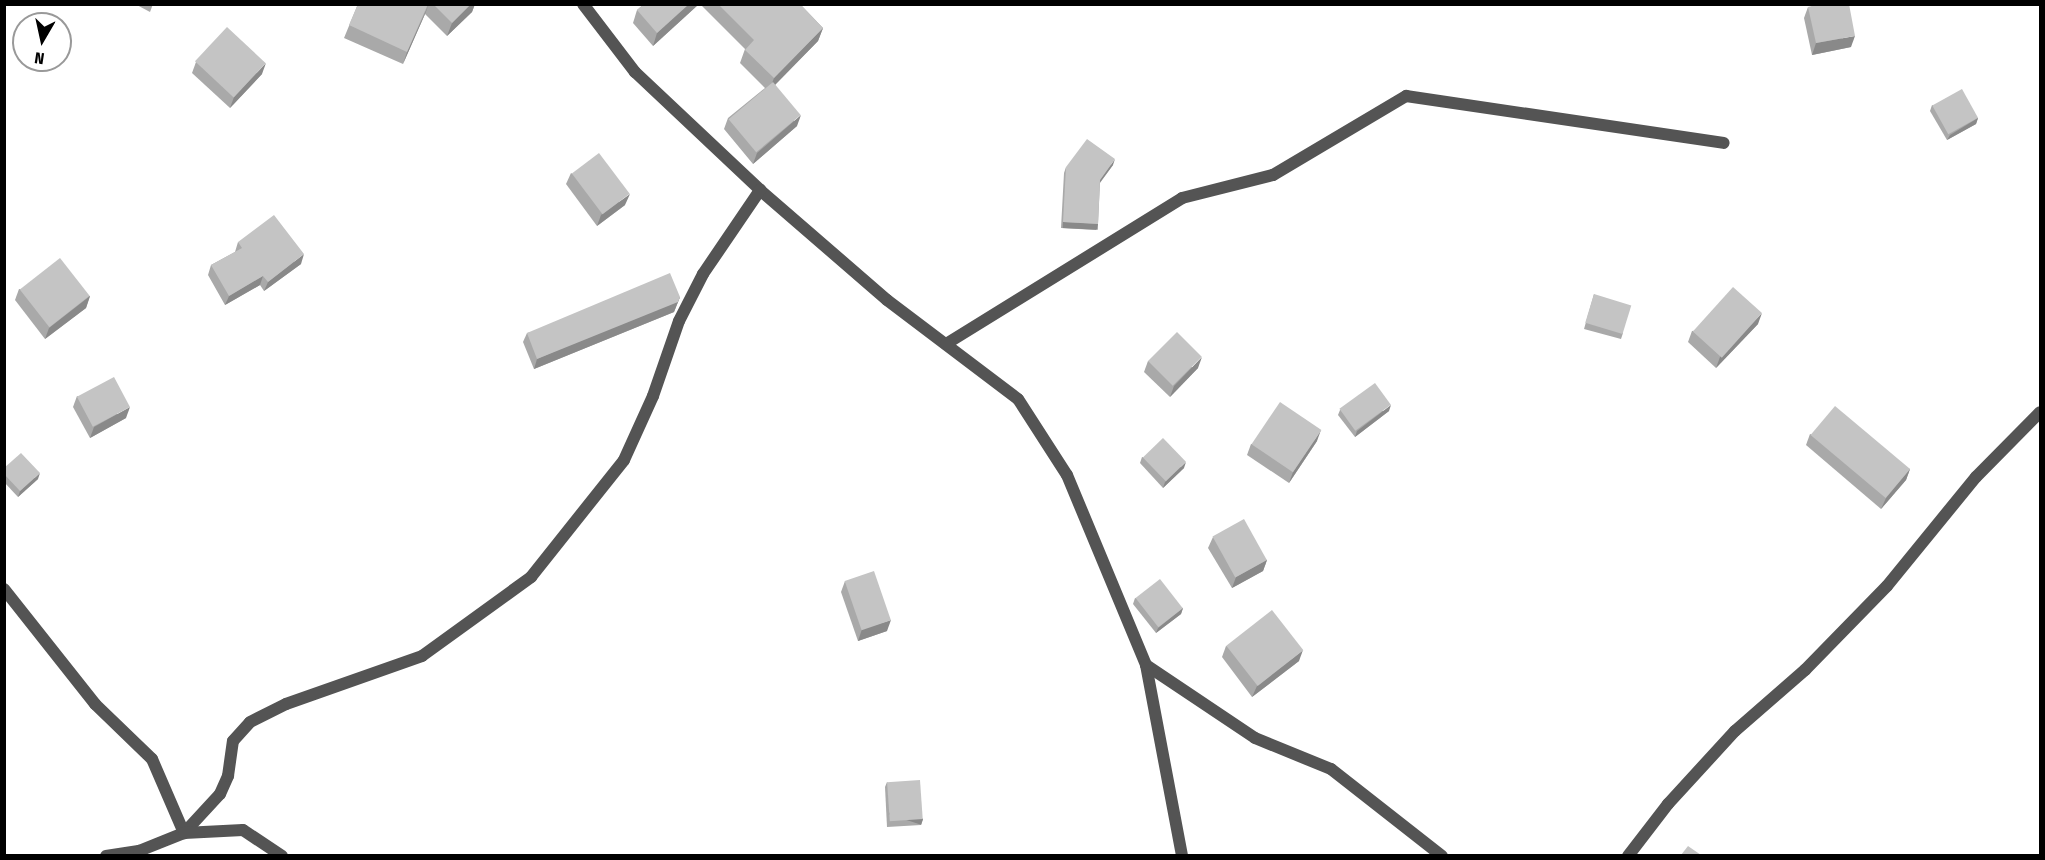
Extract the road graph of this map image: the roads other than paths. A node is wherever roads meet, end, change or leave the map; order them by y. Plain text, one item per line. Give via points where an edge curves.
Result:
1 (583, 4) edge
2 (1724, 143) dead end
3 (760, 190) junction
4 (946, 344) junction
5 (2040, 412) edge
6 (4, 589) edge
7 (1146, 665) junction
8 (184, 833) junction
9 (106, 855) edge
10 (282, 855) edge
11 (1182, 855) edge
12 (1442, 855) edge
13 (1628, 855) edge

1 - 3 street via 636,72
2 - 4 street via 1406,96 1274,175 1182,198
3 - 4 street
3 - 8 street via 703,274 679,321 653,396 624,460 531,577 422,656 285,704 250,722 232,741 228,776 220,794
4 - 7 street via 1018,399 1067,475
5 - 13 street via 1976,477 1887,586 1805,670 1735,731 1668,804
6 - 8 street via 96,704 152,759
7 - 11 street
7 - 12 street via 1255,738 1331,769
8 - 9 street via 139,851
8 - 10 street via 243,830

